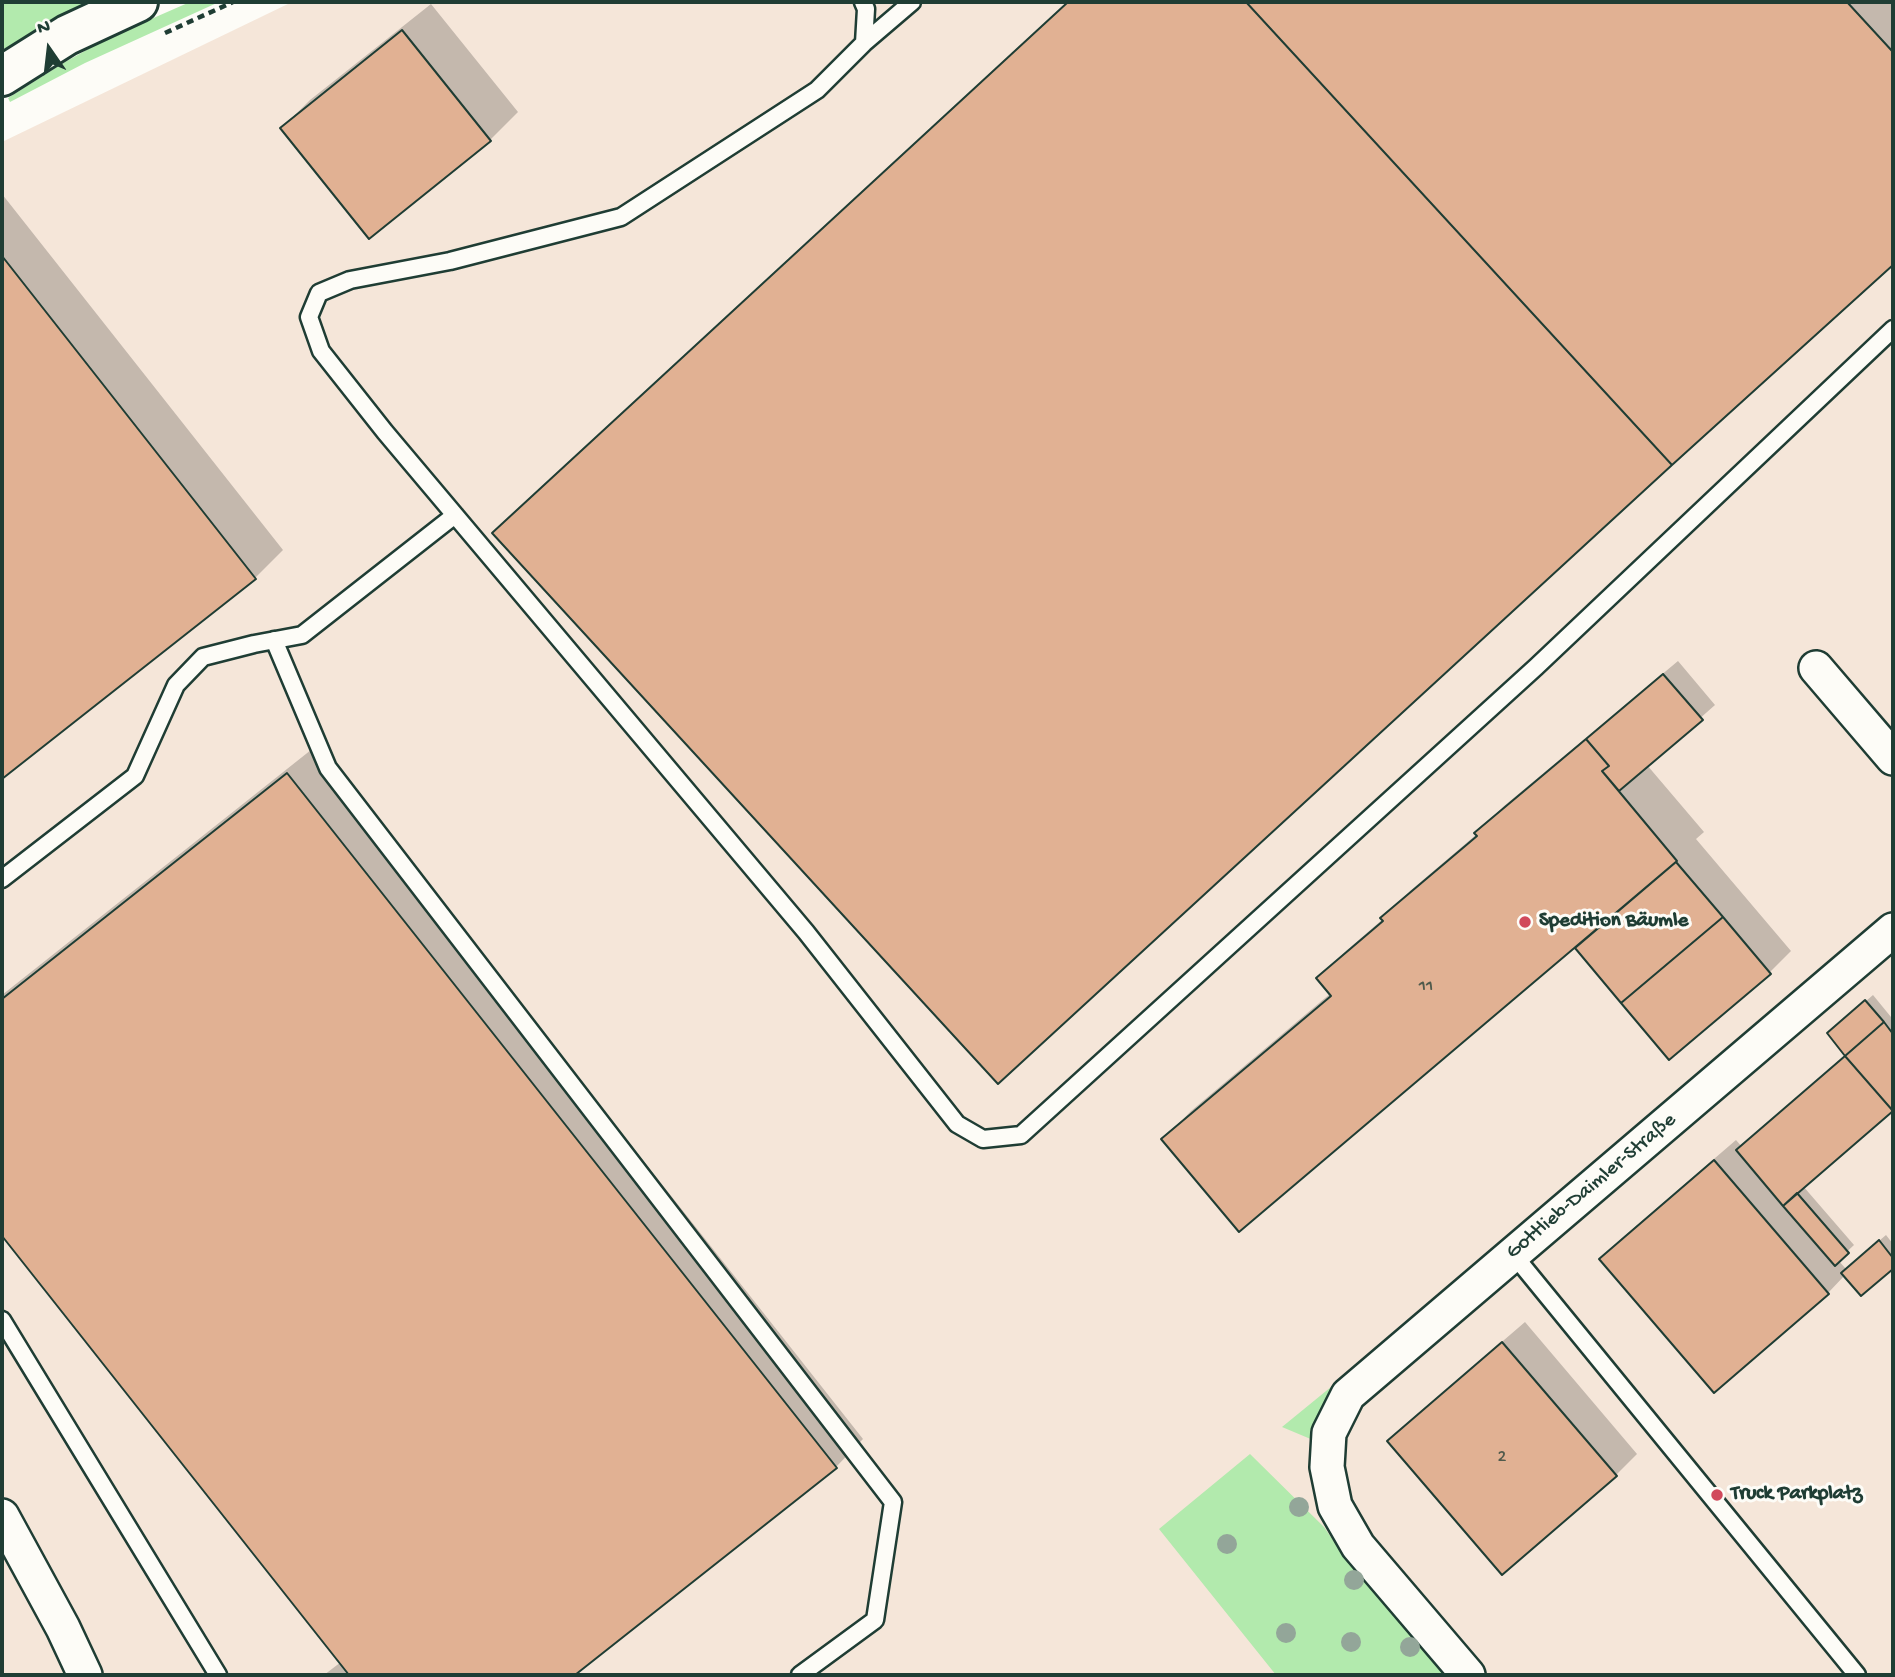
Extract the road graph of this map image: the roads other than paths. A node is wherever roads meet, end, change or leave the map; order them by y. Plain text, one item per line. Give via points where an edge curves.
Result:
1 (138, 2) edge
2 (863, 2) edge
3 (912, 2) edge
4 (864, 43) junction
5 (2, 76) edge
6 (1893, 329) edge
7 (455, 515) junction
8 (274, 640) junction
9 (1816, 668) dead end
10 (1893, 758) edge
11 (2, 879) edge
12 (1893, 930) edge
13 (1513, 1254) junction
14 (2, 1321) edge
15 (2, 1516) edge
16 (85, 1675) edge
17 (218, 1675) edge
18 (800, 1675) edge
19 (1468, 1675) edge
20 (1857, 1675) edge

1 - 5 street via 67,36
2 - 4 lane
3 - 4 lane
4 - 7 lane via 817,90 621,217 450,261 350,280 319,293 309,317 321,351
6 - 7 lane via 1536,667 1021,1135 983,1139 957,1124 806,932
7 - 8 lane via 302,635
8 - 11 lane via 203,657 176,685 135,776
8 - 18 lane via 328,768 892,1502 875,1620
9 - 10 street
12 - 13 street, Gottlieb-Daimler-Straße
13 - 19 street, Gottlieb-Daimler-Straße via 1348,1395 1329,1433 1327,1467 1335,1506 1358,1546
13 - 20 lane
14 - 17 lane
15 - 16 street

